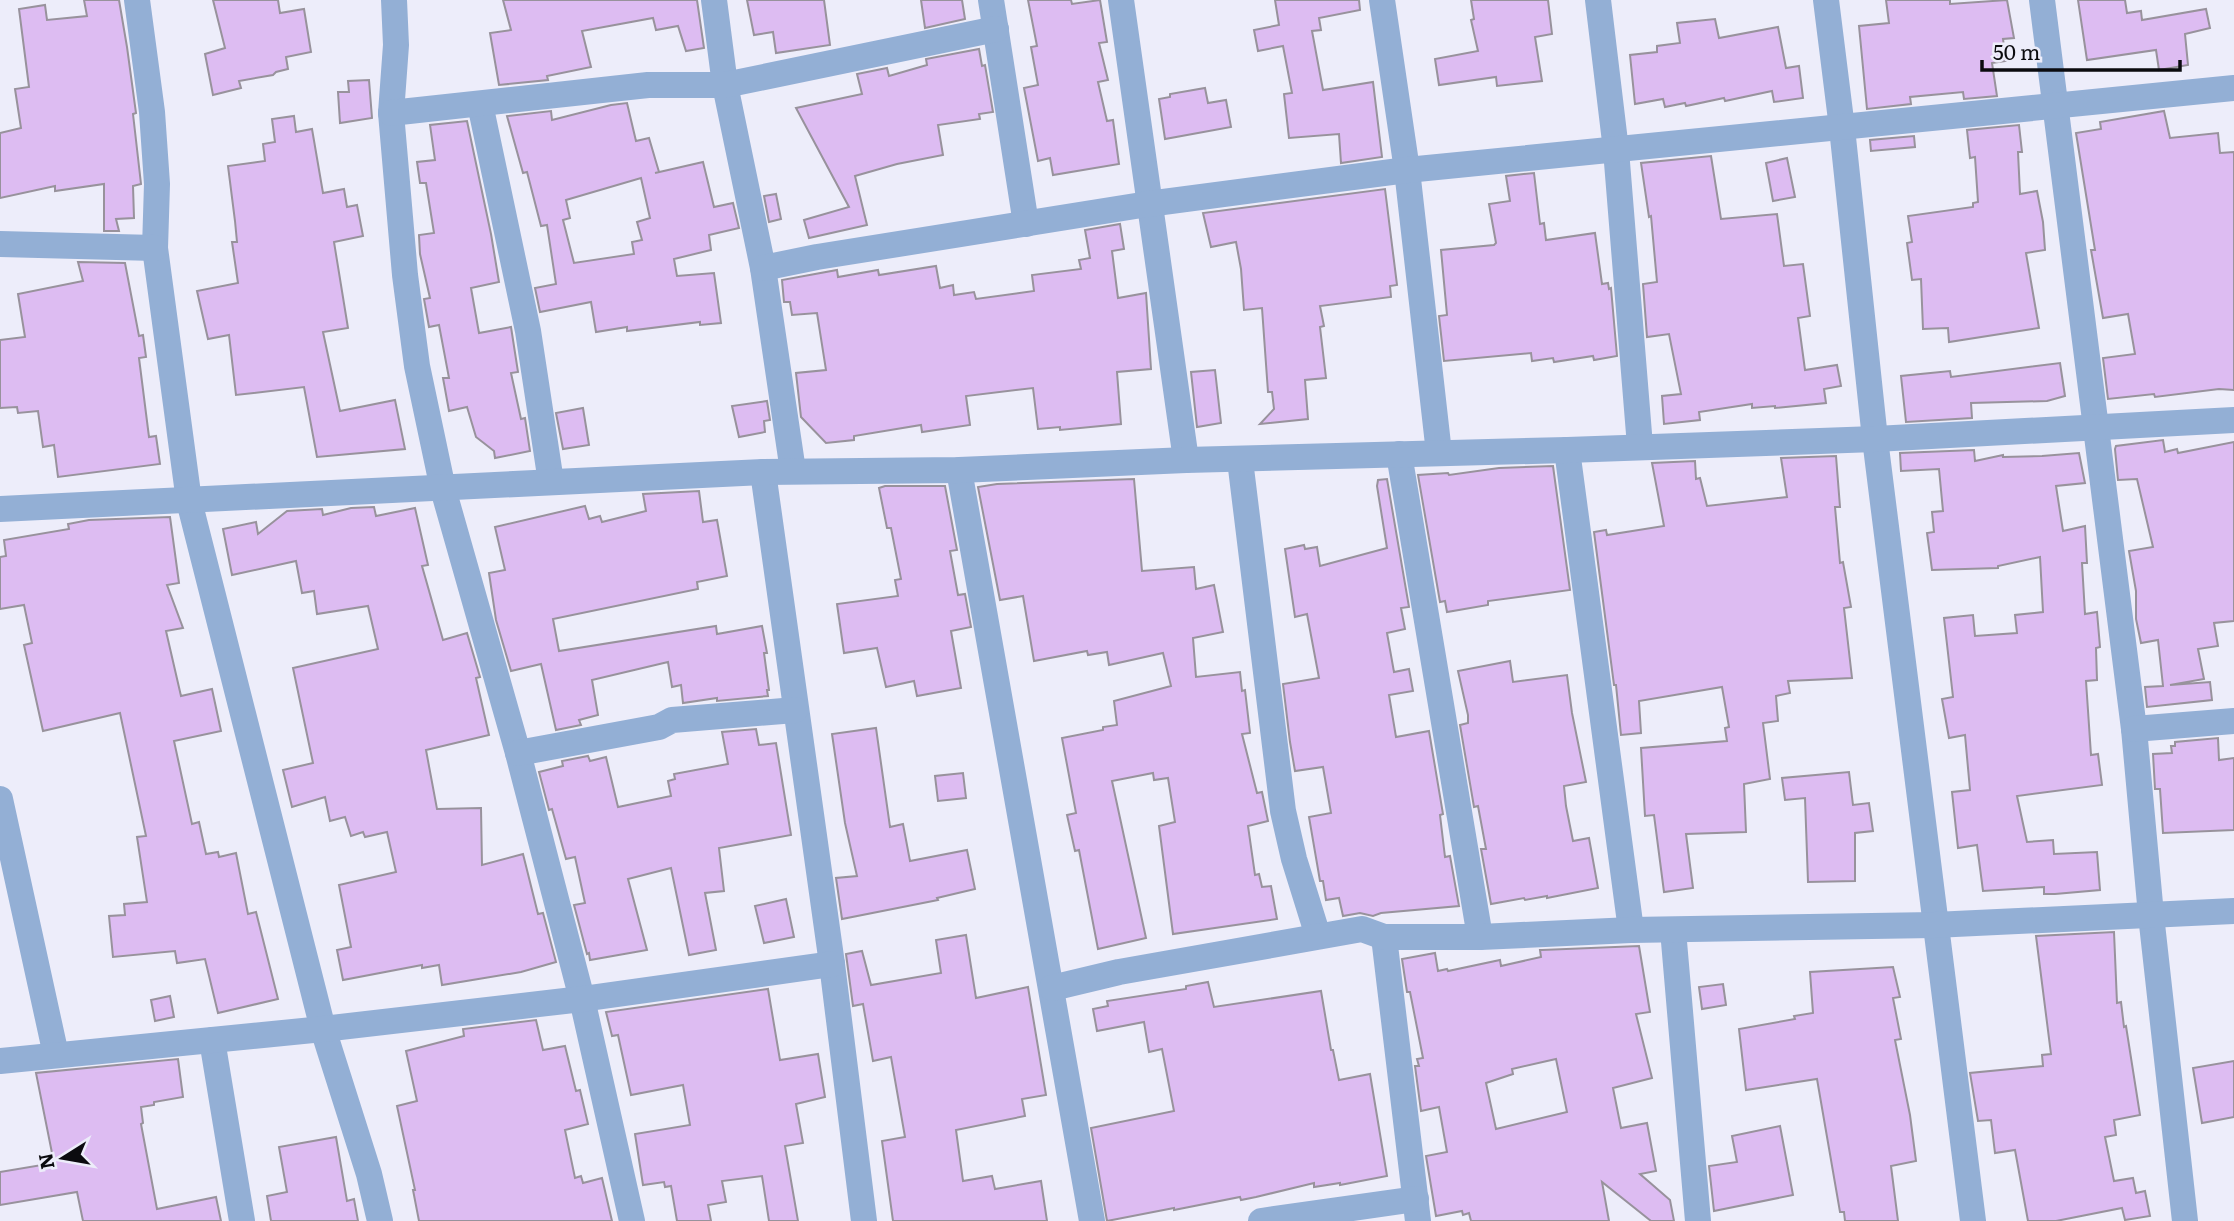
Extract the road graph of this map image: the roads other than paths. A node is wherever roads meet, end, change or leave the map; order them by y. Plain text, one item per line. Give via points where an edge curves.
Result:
1 (137, 0) edge
2 (394, 0) edge
3 (714, 0) edge
4 (991, 0) edge
5 (1121, 0) edge
6 (1382, 0) edge
7 (1598, 0) edge
8 (1826, 0) edge
9 (2042, 0) edge
10 (996, 29) junction
11 (726, 85) junction
12 (2234, 88) edge
13 (480, 104) junction
14 (2056, 105) junction
15 (391, 113) junction
16 (1842, 128) junction
17 (1616, 150) junction
18 (1407, 170) junction
19 (1149, 204) junction
20 (1026, 224) junction
21 (0, 244) edge
22 (155, 248) junction
23 (763, 268) junction
24 (2234, 420) edge
25 (2096, 427) junction
26 (1875, 439) junction
27 (1640, 446) junction
28 (1567, 450) junction
29 (1439, 453) junction
30 (1399, 454) junction
31 (1185, 460) junction
32 (1240, 460) junction
33 (959, 470) junction
34 (793, 471) junction
35 (763, 472) junction
36 (551, 482) junction
37 (443, 489) junction
38 (189, 500) junction
39 (0, 509) edge
40 (795, 710) junction
41 (2234, 721) edge
42 (2134, 729) junction
43 (518, 753) junction
44 (0, 799) edge
45 (2234, 911) edge
46 (2151, 915) junction
47 (1934, 925) junction
48 (1632, 930) junction
49 (1673, 930) junction
50 (1318, 936) junction
51 (1384, 937) junction
52 (1480, 937) junction
53 (832, 964) junction
54 (1052, 988) junction
55 (582, 999) junction
56 (323, 1029) junction
57 (212, 1040) junction
58 (56, 1055) junction
59 (0, 1061) edge
60 (1417, 1210) edge
61 (242, 1221) edge
62 (380, 1221) edge
63 (632, 1221) edge
64 (864, 1221) edge
65 (1092, 1221) edge
66 (1261, 1221) edge
67 (1698, 1221) edge
68 (1973, 1221) edge
69 (2185, 1221) edge

1 - 22 street via 152,112
2 - 15 street
3 - 11 street
4 - 10 street
5 - 19 street
6 - 18 street
7 - 17 street
8 - 16 street
9 - 14 street
10 - 11 street
10 - 20 street
11 - 13 street via 648,85
11 - 23 street
12 - 14 street
13 - 15 street
13 - 36 street via 524,307
14 - 16 street
14 - 25 street
15 - 37 street via 410,325
16 - 17 street
16 - 26 street
17 - 18 street
17 - 27 street
18 - 19 street
18 - 29 street
19 - 20 street
19 - 31 street
20 - 23 street
21 - 22 street
22 - 38 street
23 - 34 street
24 - 25 street
25 - 26 street
25 - 42 street
26 - 27 street
26 - 47 street
27 - 28 street
28 - 29 street
28 - 48 street
29 - 30 street
30 - 32 street
30 - 52 street
31 - 32 street
31 - 33 street
32 - 50 street via 1283,811
33 - 34 street
33 - 54 street
34 - 35 street
35 - 36 street
35 - 40 street
36 - 37 street
37 - 38 street
37 - 43 street
38 - 39 street
38 - 56 street
40 - 43 street via 672,720 659,727
40 - 53 street
41 - 42 street
42 - 46 street
43 - 55 street
44 - 58 street
45 - 46 street
46 - 47 street
46 - 69 street
47 - 49 street
47 - 68 street
48 - 49 street
48 - 52 street
49 - 67 street
50 - 51 street via 1362,929
50 - 54 street
51 - 52 street
51 - 60 street
53 - 55 street
53 - 64 street
54 - 65 street
55 - 56 street
55 - 63 street
56 - 57 street
56 - 62 street
57 - 58 street
57 - 61 street
58 - 59 street
60 - 66 street

